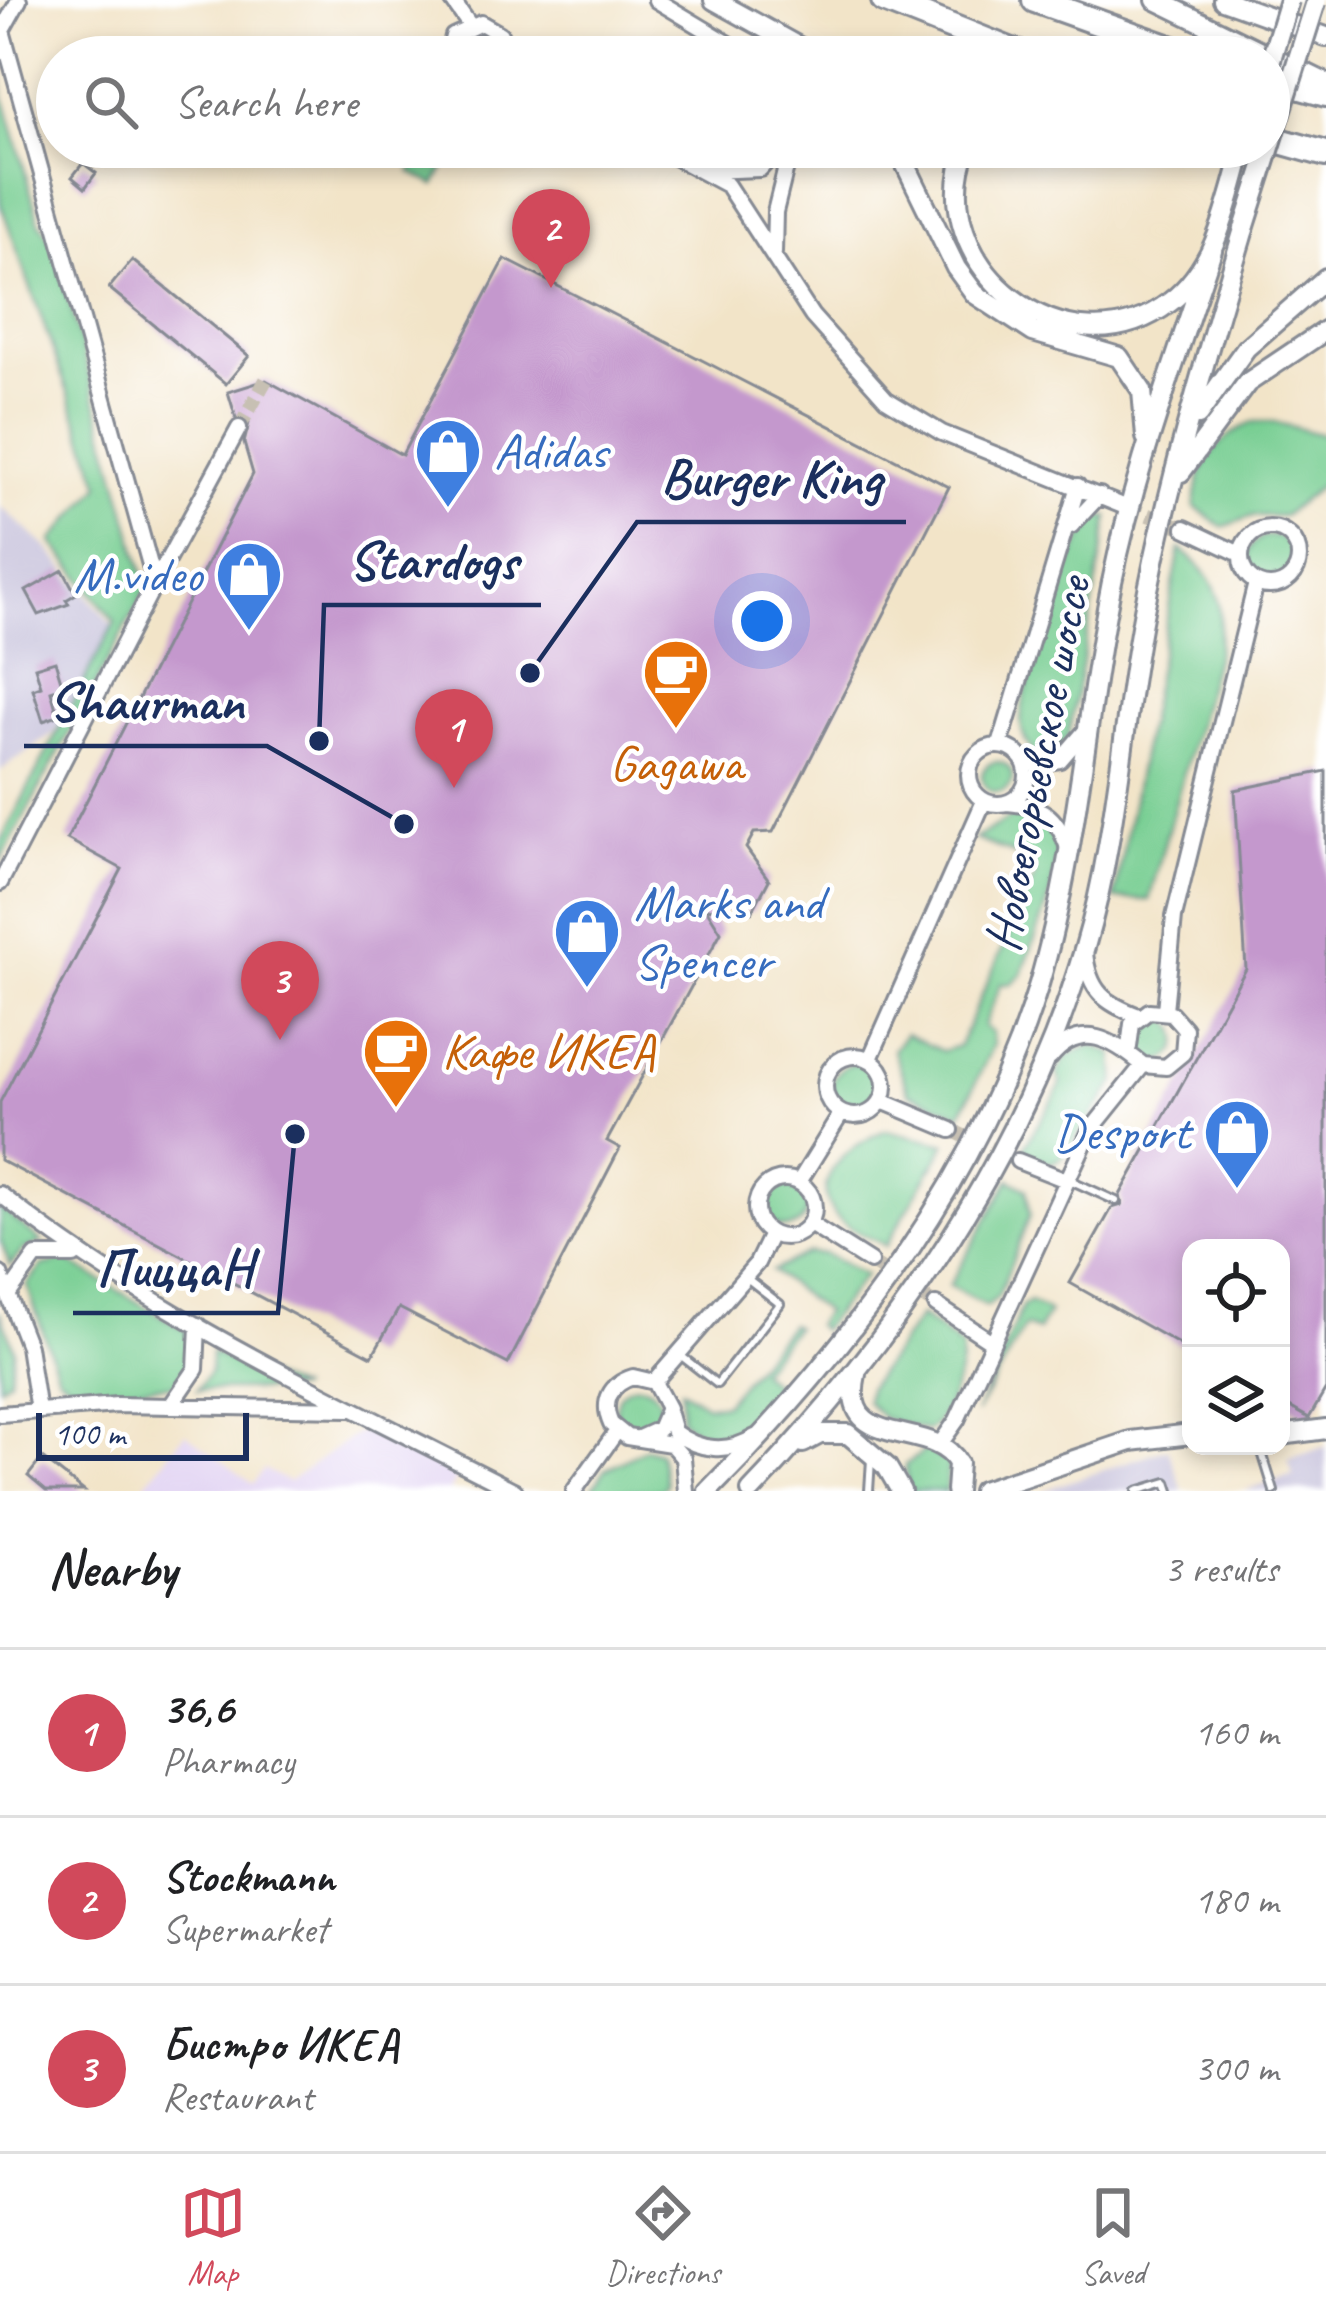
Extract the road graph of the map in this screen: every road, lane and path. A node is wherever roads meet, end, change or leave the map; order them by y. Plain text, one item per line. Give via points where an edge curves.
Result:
1 (19, 0) edge
2 (452, 0) edge
3 (656, 0) edge
4 (714, 0) edge
5 (871, 0) edge
6 (884, 0) edge
7 (1035, 0) edge
8 (1156, 0) edge
9 (1223, 0) edge
10 (1289, 0) edge
11 (1316, 1) edge
12 (1240, 5) edge
13 (934, 20) junction
14 (469, 24) junction
15 (1, 34) edge
16 (453, 36) edge
17 (501, 36) edge
18 (716, 36) edge
19 (779, 36) edge
20 (974, 36) edge
21 (1136, 36) edge
22 (1231, 36) edge
23 (1278, 36) edge
24 (1326, 37) edge
25 (1290, 65) edge
26 (1326, 82) edge
27 (1290, 83) edge
28 (1290, 84) edge
29 (1326, 94) edge
30 (1290, 144) edge
31 (1326, 154) edge
32 (36, 159) edge
33 (39, 168) edge
34 (696, 168) edge
35 (757, 168) edge
36 (790, 168) edge
37 (907, 168) edge
38 (964, 168) edge
39 (1238, 168) edge
40 (1263, 168) edge
41 (700, 170) junction
42 (1212, 250) junction
43 (774, 253) junction
44 (1326, 278) edge
45 (1326, 330) edge
46 (239, 428) tunnel mouth
47 (1188, 428) junction
48 (1146, 442) junction
49 (1171, 485) junction
50 (1078, 486) junction
51 (1100, 495) junction
52 (1128, 508) tunnel mouth
53 (1185, 528) tunnel mouth
54 (1064, 537) junction
55 (1240, 554) junction
56 (155, 583) junction
57 (1256, 583) junction
58 (1089, 726) junction
59 (1000, 745) junction
60 (1026, 766) junction
61 (984, 801) junction
62 (1007, 802) junction
63 (1072, 857) junction
64 (0, 883) edge
65 (1084, 948) junction
66 (1166, 1010) junction
67 (1139, 1016) junction
68 (1129, 1047) junction
69 (870, 1059) junction
70 (1143, 1065) junction
71 (1036, 1076) junction
72 (882, 1101) junction
73 (841, 1114) junction
74 (951, 1130) tunnel mouth
75 (1018, 1161) tunnel mouth
76 (1066, 1180) junction
77 (799, 1182) junction
78 (0, 1194) edge
79 (1116, 1201) dead end
80 (810, 1224) junction
81 (771, 1234) junction
82 (79, 1257) junction
83 (870, 1262) tunnel mouth
84 (0, 1274) edge
85 (745, 1276) junction
86 (8, 1295) junction
87 (936, 1305) tunnel mouth
88 (198, 1325) junction
89 (992, 1342) junction
90 (677, 1352) junction
91 (856, 1374) junction
92 (654, 1382) junction
93 (172, 1404) junction
94 (668, 1408) junction
95 (353, 1409) junction
96 (38, 1411) junction
97 (0, 1414) edge
98 (769, 1427) junction
99 (1326, 1429) edge
100 (616, 1431) junction
101 (1290, 1434) edge
102 (1182, 1435) edge
103 (640, 1438) junction
104 (936, 1443) junction
105 (871, 1450) junction
106 (1263, 1455) edge
107 (780, 1461) junction
108 (958, 1462) junction
109 (1007, 1482) junction
110 (899, 1487) edge
111 (515, 1491) edge
112 (574, 1491) edge
113 (686, 1491) edge
114 (708, 1491) edge
115 (751, 1491) edge
116 (869, 1491) edge
117 (956, 1491) edge
118 (982, 1491) edge
119 (1137, 1491) edge
120 (1171, 1491) edge
121 (1274, 1491) edge

1 - 15 street
2 - 14 street
3 - 18 street
4 - 19 main road
5 - 13 main road
6 - 13 highway
7 - 21 highway
8 - 22 main road
9 - 12 main road
10 - 23 main road, bridge
11 - 27 main road, Новоегорьевское шоссе, bridge
12 - 24 main road
13 - 20 highway
14 - 16 street
14 - 17 street
15 - 32 street
25 - 26 main road
28 - 29 highway
30 - 31 highway
33 - 56 street
34 - 41 street
35 - 41 street
36 - 43 street via 775,212
37 - 48 main road via 956,268 1001,316 1119,357 1142,391
38 - 42 main road via 958,194 970,254 989,281 1066,325 1153,312
39 - 42 main road, Новоегорьевское шоссе
40 - 47 main road, Новоегорьевское шоссе, bridge
41 - 43 street via 728,185
42 - 48 main road, Новоегорьевское шоссе
43 - 50 street via 812,316 886,399 942,433
44 - 47 main road via 1271,323
45 - 49 main road via 1246,383
46 - 56 street
47 - 49 main road, Новоегорьевское шоссе
48 - 58 main road, Новоегорьевское шоссе via 1107,604
49 - 65 main road, Новоегорьевское шоссе
50 - 51 street
50 - 54 street
51 - 52 street
51 - 54 street
53 - 55 street
54 - 59 street
55 - 57 street
55 - 57 street via 1263,528 1294,541 1294,574 1277,586
56 - 64 street
57 - 66 street via 1174,917
58 - 60 street via 1060,760
58 - 63 main road, Новоегорьевское шоссе
59 - 60 street
59 - 61 street via 970,764 970,785
60 - 62 street via 1024,788
61 - 62 street
61 - 69 street
62 - 63 street via 1043,808
63 - 98 main road, Новоегорьевское шоссе via 1037,988 953,1172 871,1305
65 - 67 street via 1100,999
65 - 71 main road, Новоегорьевское шоссе
66 - 67 street
66 - 70 street via 1185,1030 1183,1053 1166,1066
67 - 68 street
68 - 70 street
68 - 71 street via 1081,1036 1059,1046
69 - 72 street via 885,1078
69 - 73 street via 847,1057 829,1071 826,1095
70 - 76 street via 1100,1115
71 - 91 main road, Новоегорьевское шоссе via 941,1256
72 - 73 street via 864,1116
72 - 74 street
73 - 77 street
75 - 76 street
76 - 79 lane
76 - 89 street
77 - 80 street via 814,1201
77 - 81 street via 780,1179 758,1198 758,1218
78 - 82 street
80 - 81 street via 792,1236
80 - 83 street
81 - 85 street
82 - 86 street via 37,1256
82 - 88 street
84 - 86 street
85 - 90 street
85 - 90 lane via 781,1304 717,1384
86 - 96 street via 28,1346
87 - 89 street
88 - 93 street via 196,1370
88 - 95 street
89 - 104 street
90 - 92 street
91 - 104 main road via 853,1398 862,1418
91 - 107 main road, Новоегорьевское шоссе
92 - 94 street
92 - 100 street via 632,1377 613,1388 606,1407
93 - 95 street
93 - 96 street
94 - 98 street via 674,1432 708,1448 734,1448
94 - 103 street via 659,1429
95 - 111 street
96 - 97 street
98 - 114 main road, Новоегорьевское шоссе
99 - 101 main road
100 - 103 street
100 - 112 street
102 - 109 main road via 1131,1441
103 - 113 street via 679,1450
104 - 108 main road
104 - 110 main road via 908,1449 896,1471
105 - 107 main road via 834,1432 809,1438
105 - 110 main road
105 - 116 lane
106 - 121 lane
107 - 115 main road, Новоегорьевское шоссе
108 - 109 main road
108 - 117 main road
109 - 118 main road
119 - 120 lane via 1167,1482

